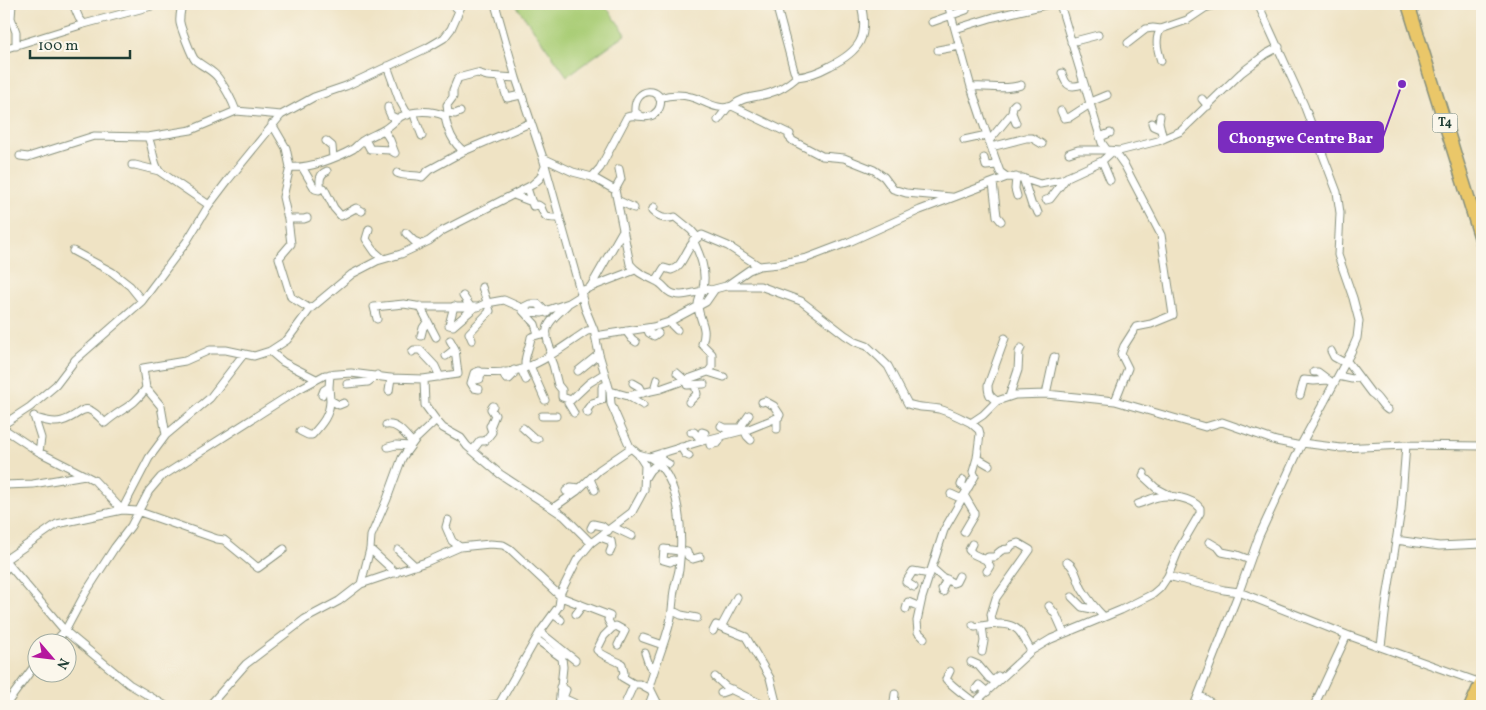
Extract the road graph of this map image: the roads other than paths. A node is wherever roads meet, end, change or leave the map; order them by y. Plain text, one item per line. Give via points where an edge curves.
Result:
1 (12, 4) edge
2 (73, 4) edge
3 (159, 4) edge
4 (182, 4) edge
5 (452, 4) edge
6 (495, 4) edge
7 (776, 4) edge
8 (860, 4) edge
9 (948, 4) edge
10 (1016, 4) edge
11 (1048, 4) edge
12 (1060, 4) edge
13 (1218, 4) edge
14 (1258, 4) edge
15 (1408, 4) edge
16 (1204, 6) edge
17 (461, 7) edge
18 (966, 10) dead end
19 (1016, 12) junction
20 (951, 15) junction
21 (932, 22) dead end
22 (84, 24) junction
23 (955, 29) junction
24 (1161, 30) junction
25 (1098, 35) dead end
26 (1071, 42) junction
27 (1128, 43) dead end
28 (16, 46) junction
29 (960, 46) junction
30 (1279, 47) junction
31 (4, 49) edge
32 (938, 50) dead end
33 (1161, 62) dead end
34 (387, 66) junction
35 (1062, 73) dead end
36 (797, 77) junction
37 (503, 78) junction
38 (516, 78) junction
39 (1084, 84) junction
40 (1021, 85) dead end
41 (971, 87) junction
42 (521, 95) junction
43 (1107, 95) dead end
44 (660, 98) junction
45 (1202, 99) dead end
46 (1090, 103) junction
47 (1015, 104) dead end
48 (634, 106) junction
49 (730, 106) junction
50 (1208, 106) junction
51 (388, 107) dead end
52 (236, 111) junction
53 (1061, 111) dead end
54 (460, 112) dead end
55 (1012, 113) junction
56 (281, 114) junction
57 (411, 114) junction
58 (446, 115) junction
59 (640, 116) junction
60 (1160, 116) dead end
61 (626, 117) junction
62 (398, 119) junction
63 (718, 120) dead end
64 (530, 123) junction
65 (1016, 123) dead end
66 (1152, 123) dead end
67 (272, 124) junction
68 (383, 128) junction
69 (1160, 129) junction
70 (1110, 134) dead end
71 (422, 136) dead end
72 (148, 137) junction
73 (1100, 137) junction
74 (1163, 139) junction
75 (964, 140) dead end
76 (362, 141) junction
77 (989, 141) junction
78 (326, 142) dead end
79 (1042, 144) dead end
80 (464, 151) junction
81 (1112, 151) junction
82 (1069, 153) dead end
83 (20, 156) dead end
84 (333, 158) junction
85 (543, 158) junction
86 (984, 158) dead end
87 (1102, 161) junction
88 (132, 165) dead end
89 (998, 165) junction
90 (290, 167) junction
91 (302, 167) junction
92 (546, 167) junction
93 (619, 169) dead end
94 (159, 171) junction
95 (327, 171) dead end
96 (398, 173) dead end
97 (592, 177) junction
98 (1007, 177) junction
99 (1067, 177) junction
100 (1020, 178) junction
101 (1110, 180) dead end
102 (993, 183) junction
103 (321, 188) junction
104 (527, 188) junction
105 (615, 190) junction
106 (514, 195) junction
107 (964, 195) junction
108 (1017, 196) dead end
109 (1046, 200) dead end
110 (619, 201) junction
111 (532, 202) junction
112 (209, 205) junction
113 (654, 207) dead end
114 (634, 208) dead end
115 (362, 211) dead end
116 (1038, 213) dead end
117 (307, 218) dead end
118 (560, 218) junction
119 (288, 219) junction
120 (1000, 221) dead end
121 (369, 229) dead end
122 (623, 230) junction
123 (406, 233) dead end
124 (695, 239) junction
125 (1482, 242) edge
126 (421, 244) junction
127 (73, 250) dead end
128 (383, 259) junction
129 (759, 266) junction
130 (635, 270) junction
131 (656, 281) junction
132 (591, 286) junction
133 (726, 286) junction
134 (482, 287) dead end
135 (715, 289) junction
136 (703, 290) junction
137 (581, 293) junction
138 (463, 296) dead end
139 (142, 301) junction
140 (487, 303) junction
141 (569, 303) junction
142 (697, 305) junction
143 (420, 306) junction
144 (454, 306) junction
145 (473, 307) junction
146 (522, 308) junction
147 (310, 309) junction
148 (545, 311) junction
149 (377, 319) dead end
150 (550, 320) junction
151 (427, 322) junction
152 (669, 322) junction
153 (647, 328) junction
154 (677, 330) dead end
155 (626, 331) junction
156 (658, 332) dead end
157 (595, 333) junction
158 (538, 334) junction
159 (547, 335) junction
160 (421, 336) dead end
161 (436, 337) dead end
162 (1006, 338) dead end
163 (450, 340) dead end
164 (472, 340) dead end
165 (636, 342) dead end
166 (1020, 348) dead end
167 (455, 349) junction
168 (270, 351) junction
169 (1331, 351) dead end
170 (412, 352) dead end
171 (599, 354) junction
172 (243, 355) junction
173 (446, 356) dead end
174 (549, 356) junction
175 (1054, 357) dead end
176 (1346, 362) junction
177 (523, 368) junction
178 (578, 371) dead end
179 (708, 372) junction
180 (1314, 372) dead end
181 (604, 373) junction
182 (676, 373) dead end
183 (330, 374) junction
184 (377, 376) junction
185 (1338, 376) junction
186 (724, 377) dead end
187 (1359, 377) junction
188 (390, 378) junction
189 (440, 378) junction
190 (657, 378) dead end
191 (316, 379) junction
192 (424, 379) junction
193 (526, 380) dead end
194 (686, 381) junction
195 (1331, 382) junction
196 (633, 383) dead end
197 (347, 384) dead end
198 (704, 384) dead end
199 (695, 385) junction
200 (329, 387) junction
201 (609, 387) junction
202 (146, 388) junction
203 (479, 389) dead end
204 (660, 389) junction
205 (389, 390) dead end
206 (643, 393) junction
207 (1046, 394) junction
208 (322, 395) dead end
209 (1300, 395) dead end
210 (628, 396) junction
211 (1009, 397) junction
212 (330, 400) junction
213 (545, 400) dead end
214 (997, 401) junction
215 (1115, 401) junction
216 (689, 402) dead end
217 (762, 402) dead end
218 (344, 403) dead end
219 (568, 403) dead end
220 (643, 405) dead end
221 (493, 406) dead end
222 (30, 407) junction
223 (1388, 410) dead end
224 (574, 413) dead end
225 (588, 413) dead end
226 (749, 415) dead end
227 (542, 416) dead end
228 (556, 416) dead end
229 (980, 417) junction
230 (35, 418) junction
231 (777, 418) junction
232 (436, 420) junction
233 (971, 423) junction
234 (4, 424) edge
235 (386, 426) dead end
236 (721, 426) dead end
237 (523, 428) dead end
238 (4, 429) edge
239 (744, 429) junction
240 (777, 429) dead end
241 (300, 431) dead end
242 (691, 432) dead end
243 (702, 432) dead end
244 (980, 434) junction
245 (166, 435) junction
246 (538, 439) dead end
247 (751, 440) dead end
248 (706, 442) junction
249 (411, 444) junction
250 (1406, 444) junction
251 (1302, 445) junction
252 (1482, 446) edge
253 (681, 447) junction
254 (388, 448) dead end
255 (631, 448) junction
256 (473, 450) junction
257 (39, 452) junction
258 (638, 454) junction
259 (689, 456) dead end
260 (977, 458) junction
261 (660, 459) junction
262 (669, 464) dead end
263 (989, 465) dead end
264 (1144, 472) dead end
265 (85, 475) junction
266 (590, 479) junction
267 (644, 480) junction
268 (963, 480) dead end
269 (4, 485) edge
270 (580, 488) junction
271 (595, 490) dead end
272 (566, 491) dead end
273 (951, 494) dead end
274 (965, 494) junction
275 (1171, 496) junction
276 (1138, 504) dead end
277 (553, 508) junction
278 (122, 510) junction
279 (137, 511) junction
280 (448, 520) dead end
281 (591, 528) dead end
282 (610, 529) junction
283 (964, 532) dead end
284 (632, 536) dead end
285 (600, 537) junction
286 (1396, 540) junction
287 (1209, 542) dead end
288 (591, 543) junction
289 (972, 544) dead end
290 (1482, 544) edge
291 (460, 547) junction
292 (370, 549) junction
293 (284, 550) dead end
294 (398, 550) dead end
295 (680, 551) junction
296 (610, 552) dead end
297 (700, 557) dead end
298 (986, 560) junction
299 (1250, 560) junction
300 (679, 561) junction
301 (6, 562) edge
302 (1067, 562) dead end
303 (415, 566) junction
304 (931, 571) junction
305 (987, 571) dead end
306 (4, 572) edge
307 (396, 573) junction
308 (959, 576) dead end
309 (1168, 576) junction
310 (947, 579) junction
311 (361, 584) junction
312 (914, 587) dead end
313 (943, 592) dead end
314 (1239, 592) junction
315 (561, 597) junction
316 (737, 597) dead end
317 (1072, 597) dead end
318 (582, 606) junction
319 (1048, 606) dead end
320 (920, 607) junction
321 (906, 609) dead end
322 (1097, 610) junction
323 (673, 611) junction
324 (553, 614) junction
325 (576, 614) dead end
326 (682, 616) junction
327 (1104, 617) junction
328 (697, 618) dead end
329 (561, 620) dead end
330 (670, 624) junction
331 (996, 624) junction
332 (973, 625) dead end
333 (982, 626) junction
334 (720, 627) junction
335 (612, 628) junction
336 (65, 631) junction
337 (713, 631) dead end
338 (540, 632) junction
339 (1064, 633) junction
340 (1347, 635) junction
341 (643, 638) dead end
342 (924, 638) dead end
343 (536, 639) junction
344 (618, 646) dead end
345 (663, 646) junction
346 (1381, 646) junction
347 (1031, 650) junction
348 (645, 652) dead end
349 (982, 652) dead end
350 (562, 654) junction
351 (971, 662) dead end
352 (654, 671) junction
353 (950, 671) dead end
354 (1007, 672) junction
355 (28, 675) edge
356 (714, 677) dead end
357 (1482, 682) edge
358 (634, 684) junction
359 (560, 686) junction
360 (732, 689) junction
361 (976, 689) dead end
362 (652, 692) junction
363 (987, 692) junction
364 (721, 693) dead end
365 (895, 694) dead end
366 (1198, 695) junction
367 (498, 705) edge
368 (659, 705) edge
369 (763, 705) edge
370 (973, 705) edge
371 (5, 706) edge
372 (166, 706) edge
373 (209, 706) edge
374 (486, 706) edge
375 (559, 706) edge
376 (570, 706) edge
377 (624, 706) edge
378 (743, 706) edge
379 (777, 706) edge
380 (895, 706) edge
381 (1194, 706) edge
382 (1216, 706) edge
383 (1314, 706) edge
384 (1471, 706) edge

1 - 28 street via 10,18 16,32
2 - 22 street
3 - 22 street
4 - 52 street via 180,26 190,53 218,78
5 - 17 street
6 - 38 street
7 - 36 street
8 - 36 street via 865,20 864,33 848,57 817,73
9 - 20 street
10 - 19 street
11 - 19 street
12 - 26 street
13 - 16 street
14 - 30 street
15 - 125 highway, T4
16 - 24 street via 1188,20
17 - 34 street via 444,38
18 - 20 street
19 - 23 street
20 - 21 street
20 - 23 street
22 - 28 street
23 - 29 street
24 - 27 street via 1146,29
24 - 33 street via 1157,42
25 - 26 street
26 - 39 street
28 - 31 street
29 - 32 street
29 - 41 street
30 - 50 street via 1241,73
30 - 176 street via 1337,192 1340,213 1338,255 1359,322 1357,338
34 - 56 street
34 - 57 street via 399,99
35 - 39 street via 1068,85
36 - 49 street via 771,93 740,99
37 - 38 street
37 - 42 street via 500,79 507,98
37 - 58 street via 478,74 458,78
38 - 42 street
39 - 46 street
40 - 41 street via 1007,89
41 - 77 street
42 - 64 street
43 - 46 street
44 - 48 street via 651,91 642,93
44 - 49 street via 690,96 717,107
44 - 59 street via 655,115
45 - 50 street
46 - 53 street via 1070,117 1064,118
46 - 73 street
47 - 55 street
48 - 59 street
48 - 61 street
49 - 63 street
49 - 107 street via 779,128 790,134 793,141 822,156 844,158 874,170 893,189 947,198
50 - 74 street via 1181,131
51 - 62 street via 391,116
52 - 56 street
52 - 72 street via 191,130
54 - 58 street
55 - 65 street
55 - 77 street
56 - 67 street
57 - 58 street via 433,112
57 - 62 street
57 - 71 street
58 - 80 street via 447,127 458,147
59 - 61 street
60 - 69 street
61 - 97 street via 600,168
62 - 68 street
64 - 80 street
64 - 85 street
66 - 69 street
67 - 90 street via 286,148
67 - 112 street
68 - 76 street
68 - 76 street via 395,153 370,149
69 - 74 street
70 - 73 street
72 - 83 street via 94,136
72 - 94 street
73 - 81 street
74 - 81 street
75 - 77 street
76 - 84 street
77 - 79 street via 1032,138
77 - 89 street
78 - 84 street via 332,146
80 - 96 street via 422,177
81 - 82 street via 1078,150
81 - 87 street
81 - 215 street via 1125,166 1161,235 1173,307 1173,315 1164,320 1136,327 1124,346 1121,354 1128,368
84 - 91 street
85 - 92 street
85 - 97 street
86 - 89 street via 986,166
87 - 99 street
87 - 101 street
88 - 94 street
89 - 98 street via 1000,172
90 - 91 street
90 - 119 street via 283,197
91 - 103 street via 316,189
92 - 104 street via 540,178
92 - 118 street
93 - 105 street via 621,179
94 - 112 street
95 - 103 street via 320,179
97 - 105 street
98 - 100 street
98 - 102 street
99 - 100 street via 1040,184
99 - 109 street
100 - 108 street via 1015,189
100 - 116 street
102 - 107 street
102 - 120 street via 996,216
103 - 115 street via 342,216 356,208
104 - 106 street
104 - 111 street
105 - 110 street
106 - 111 street
106 - 126 street
107 - 129 street via 920,210 808,258
110 - 114 street
110 - 122 street
111 - 118 street via 533,206 541,206 547,218
112 - 139 street via 187,241
113 - 124 street via 652,211 665,220 675,217 691,230
117 - 119 street
118 - 137 street
119 - 147 street via 291,244 279,258 291,297
121 - 128 street via 368,244
122 - 130 street via 630,264
122 - 132 street
123 - 126 street
124 - 129 street via 702,235
124 - 131 street via 679,267 664,268
124 - 136 street via 704,275
126 - 128 street
127 - 139 street via 112,272
128 - 147 street via 352,274
129 - 133 street
130 - 131 street
130 - 132 street
131 - 136 street via 678,296
132 - 137 street
133 - 135 street
133 - 233 street via 760,286 801,302 880,358 888,366 908,404 938,409
134 - 140 street
135 - 136 street
135 - 142 street via 706,302
136 - 142 street
137 - 141 street
137 - 157 street
138 - 145 street
139 - 222 street via 75,360 56,385
140 - 145 street
140 - 146 street via 504,300
140 - 164 street via 490,310 469,333
141 - 148 street
141 - 150 street
142 - 152 street
142 - 179 street via 705,334 702,344 712,354 712,367
143 - 144 street
143 - 149 street via 374,307
143 - 151 street
144 - 145 street
144 - 145 street via 449,325 453,326
146 - 148 street via 538,304
146 - 158 street via 536,324
147 - 168 street via 287,340
148 - 150 street
150 - 159 street
151 - 160 street
151 - 161 street
152 - 153 street
152 - 154 street
153 - 155 street
153 - 156 street via 654,336
155 - 157 street
155 - 165 street
157 - 171 street
157 - 174 street via 587,331
158 - 159 street
158 - 177 street via 531,337
159 - 174 street via 551,350
162 - 214 street via 988,385 991,398
163 - 167 street
166 - 211 street via 1018,370
167 - 173 street
167 - 189 street via 458,374
168 - 172 street via 254,356
168 - 191 street via 283,362
169 - 176 street
170 - 189 street via 420,350 435,366
171 - 178 street
171 - 181 street
172 - 202 street via 210,350 185,361 143,368
172 - 245 street via 210,398
174 - 177 street
174 - 181 street via 561,394 566,399 571,400
175 - 207 street
176 - 185 street
176 - 187 street
177 - 193 street
177 - 203 street via 482,372 480,379 472,381 474,388
177 - 213 street
179 - 186 street
179 - 194 street
180 - 195 street
181 - 201 street
182 - 194 street
183 - 184 street
183 - 191 street
183 - 200 street
184 - 188 street
184 - 197 street via 368,382
185 - 187 street
185 - 195 street
187 - 223 street
188 - 192 street
188 - 205 street
189 - 192 street
190 - 204 street via 655,386
191 - 279 street via 161,477
192 - 232 street via 425,405
194 - 199 street via 687,385
194 - 204 street
195 - 209 street via 1304,380
195 - 251 street
196 - 206 street
198 - 199 street
199 - 216 street via 697,394
200 - 208 street
200 - 212 street
201 - 210 street
201 - 225 street via 602,387 602,400 588,407
201 - 255 street via 611,404
202 - 230 street via 139,399 104,423 86,409 61,421
202 - 245 street via 161,406
204 - 206 street
206 - 210 street
207 - 211 street
207 - 215 street
210 - 220 street
211 - 214 street
212 - 218 street via 338,405
212 - 241 street via 328,415 312,435
214 - 229 street
215 - 251 street via 1205,427 1222,422 1276,441
217 - 231 street via 765,400 774,406 780,415
219 - 224 street
221 - 256 street via 492,432
222 - 230 street
222 - 234 street
226 - 239 street
227 - 228 street
229 - 233 street
229 - 244 street
230 - 257 street via 41,438
231 - 239 street
231 - 240 street
232 - 249 street
232 - 256 street
233 - 244 street
235 - 249 street via 389,424 400,429
236 - 239 street
237 - 246 street
238 - 257 street
239 - 247 street
239 - 248 street
242 - 248 street
243 - 248 street
244 - 260 street
245 - 278 street via 149,458
248 - 253 street
249 - 254 street via 396,444
249 - 292 street via 402,458 378,518
250 - 251 street via 1341,448
250 - 252 street
250 - 286 street
251 - 299 street
253 - 259 street
253 - 261 street
255 - 258 street
255 - 266 street
256 - 277 street via 500,474
257 - 265 street
258 - 261 street
258 - 267 street via 645,465
260 - 263 street
260 - 274 street via 975,476
261 - 262 street
261 - 267 street
261 - 295 street via 674,491
264 - 275 street via 1143,476 1156,488
265 - 269 street via 34,484
265 - 278 street via 94,480
266 - 270 street
266 - 271 street
267 - 282 street via 644,490 632,512
268 - 274 street via 961,485
270 - 272 street via 571,487
270 - 277 street
273 - 274 street
274 - 283 street via 974,515
274 - 304 street via 948,517
275 - 276 street via 1158,496
275 - 309 street via 1195,502 1200,513
277 - 288 street
278 - 279 street
278 - 301 street via 57,524
279 - 293 street via 224,540 258,568
279 - 336 street via 131,526 114,547
280 - 291 street via 446,527 452,541
281 - 282 street via 593,524
282 - 284 street
282 - 285 street
285 - 288 street
285 - 296 street via 611,541
286 - 290 street via 1439,546
286 - 346 street
287 - 299 street via 1222,552
288 - 315 street via 577,560
289 - 298 street via 969,550
291 - 303 street
291 - 315 street via 503,545
292 - 307 street
292 - 311 street
294 - 303 street
295 - 297 street via 693,559
295 - 300 street
295 - 300 street via 664,549 662,557 665,561
298 - 305 street via 990,566
298 - 331 street via 1018,543 1030,550 996,598 991,614
299 - 314 street
300 - 323 street
301 - 306 street
301 - 336 street
302 - 322 street via 1072,564 1080,587
303 - 307 street
304 - 310 street
304 - 312 street via 913,572 906,582
304 - 320 street
307 - 311 street
308 - 310 street via 953,583
309 - 314 street
309 - 327 street via 1153,594
310 - 313 street
311 - 373 street via 340,601 305,619 246,664
314 - 340 street
314 - 366 street
315 - 318 street
315 - 324 street
316 - 334 street
317 - 322 street via 1082,607
318 - 325 street
318 - 335 street via 610,616 608,620
319 - 339 street
320 - 321 street via 908,602
320 - 342 street via 918,632
322 - 327 street
323 - 326 street
323 - 330 street
324 - 329 street
324 - 338 street
326 - 328 street
326 - 330 street
327 - 339 street
330 - 345 street
331 - 333 street
331 - 347 street via 1017,628
332 - 333 street
333 - 349 street
334 - 337 street via 716,625
334 - 379 street via 746,637 770,678
335 - 344 street via 616,626 625,631
335 - 358 street via 597,650 622,664 622,677
336 - 372 street via 129,684
338 - 343 street
338 - 350 street
339 - 347 street
340 - 346 street
340 - 383 street
341 - 345 street
343 - 350 street
343 - 367 street
345 - 352 street
346 - 357 street
347 - 354 street
348 - 352 street
350 - 359 street
351 - 354 street via 994,681 1002,672
352 - 362 street via 650,684
353 - 370 street via 947,681
354 - 363 street
355 - 371 street
356 - 360 street
357 - 384 highway
358 - 362 street
358 - 377 street
359 - 375 street
359 - 376 street via 566,690 563,698 574,703
360 - 364 street
360 - 369 street
361 - 363 street via 979,686
362 - 368 street
363 - 370 street
365 - 380 street
366 - 381 street
366 - 382 street
367 - 374 street
369 - 378 street via 745,703

